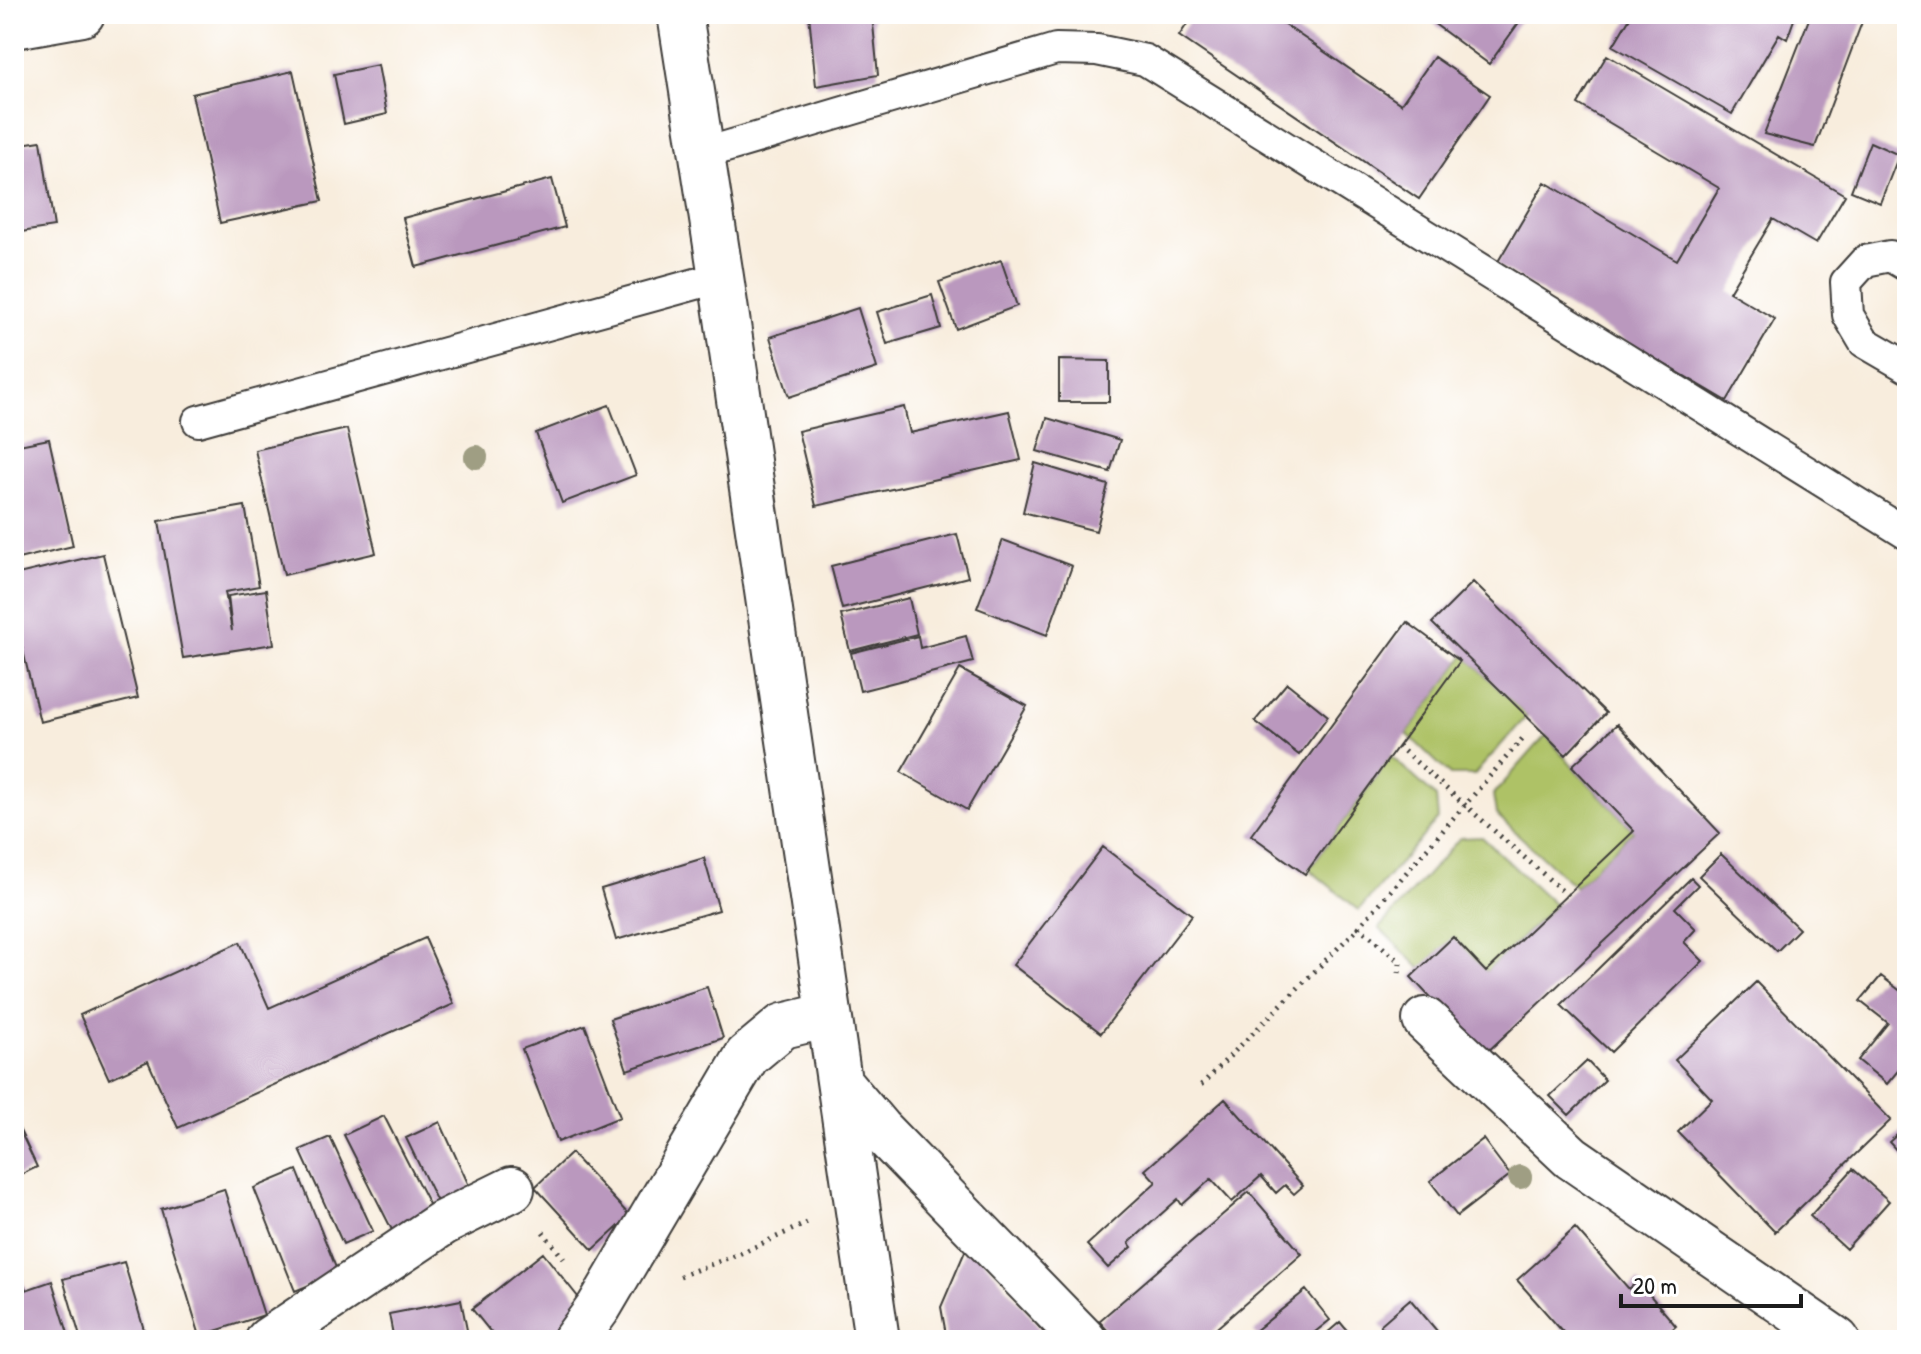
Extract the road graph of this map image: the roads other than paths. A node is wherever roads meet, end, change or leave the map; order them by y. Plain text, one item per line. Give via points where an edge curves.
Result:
1 (82, 14) edge
2 (680, 14) edge
3 (14, 26) edge
4 (702, 154) junction
5 (1907, 266) edge
6 (721, 277) junction
7 (1907, 367) edge
8 (198, 421) dead end
9 (1907, 534) edge
10 (829, 1015) junction
11 (1425, 1020) road end
12 (840, 1083) junction
13 (512, 1189) dead end
14 (268, 1340) edge
15 (575, 1340) edge
16 (877, 1340) edge
17 (1084, 1340) edge
18 (1837, 1340) edge

1 - 3 street
2 - 4 street
4 - 6 street
4 - 9 lane via 1056,49 1097,50 1145,60
5 - 7 lane via 1890,256 1865,261 1846,282 1848,315 1864,342
6 - 8 lane
6 - 10 street
10 - 12 street
10 - 15 street via 783,1026 747,1056
11 - 18 street via 1571,1157
12 - 16 street
12 - 17 street
13 - 14 street via 443,1223

